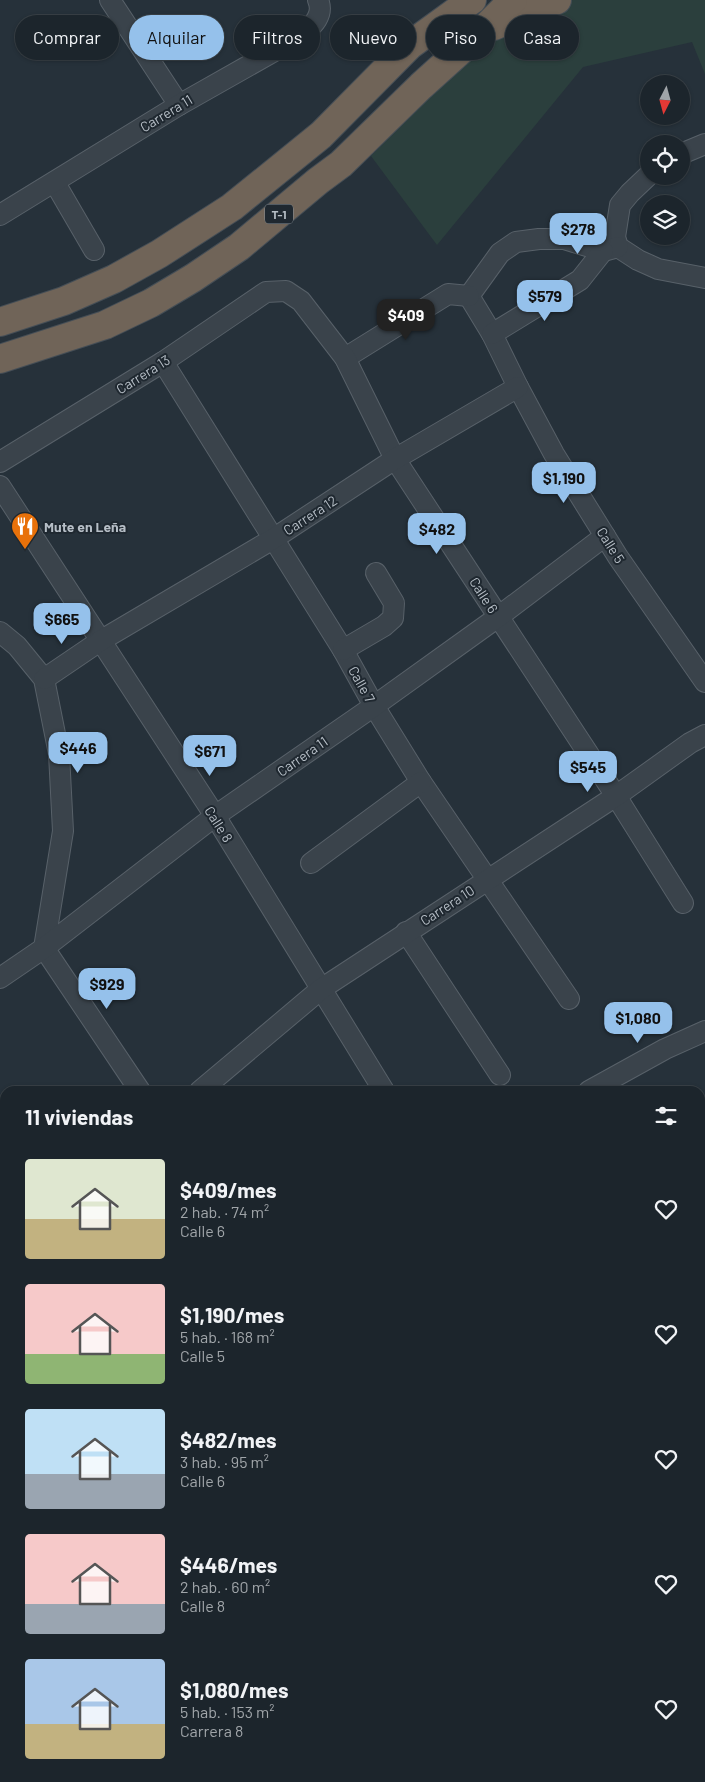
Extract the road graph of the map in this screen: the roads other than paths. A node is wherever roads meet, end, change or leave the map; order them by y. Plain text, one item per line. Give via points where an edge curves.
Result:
1 (110, 0) edge
2 (445, 0) edge
3 (472, 0) edge
4 (513, 0) edge
5 (557, 0) edge
6 (319, 2) edge
7 (495, 18) edge
8 (495, 25) edge
9 (416, 37) edge
10 (416, 41) edge
11 (395, 60) edge
12 (450, 60) edge
13 (179, 104) junction
14 (705, 144) edge
15 (690, 150) edge
16 (54, 182) junction
17 (640, 184) edge
18 (0, 215) edge
19 (610, 249) junction
20 (94, 250) dead end
21 (705, 278) edge
22 (286, 291) joint
23 (469, 296) junction
24 (0, 322) edge
25 (492, 334) junction
26 (345, 358) junction
27 (0, 359) edge
28 (163, 362) junction
29 (518, 387) junction
30 (395, 459) junction
31 (0, 462) edge
32 (0, 486) edge
33 (605, 536) junction
34 (273, 539) junction
35 (376, 573) dead end
36 (498, 617) junction
37 (0, 632) edge
38 (100, 641) junction
39 (343, 650) junction
40 (44, 679) junction
41 (705, 682) edge
42 (374, 706) junction
43 (705, 735) edge
44 (421, 782) junction
45 (616, 796) junction
46 (215, 816) junction
47 (311, 863) dead end
48 (488, 879) junction
49 (683, 904) dead end
50 (406, 932) junction
51 (44, 948) junction
52 (0, 978) edge
53 (321, 988) junction
54 (569, 1000) dead end
55 (705, 1031) edge
56 (500, 1075) dead end
57 (137, 1086) edge
58 (206, 1086) edge
59 (381, 1086) edge
60 (598, 1086) edge

1 - 13 street
2 - 9 highway
3 - 10 highway, T-1
4 - 7 highway, T-1
5 - 8 highway
6 - 13 street, Carrera 11 via 317,21 300,36
11 - 24 highway, T-1 via 321,135 232,207 114,279 64,301
12 - 27 highway, T-1 via 341,164 239,247 193,278 105,325
13 - 16 street, Carrera 11
14 - 15 street
16 - 18 street, Carrera 11
16 - 20 street
17 - 19 street via 620,204
19 - 21 street via 658,269
19 - 23 street via 564,239 516,242 500,253
19 - 25 street via 580,280
22 - 26 street, Calle 6 via 301,301
22 - 28 street, Carrera 13 via 266,292
23 - 25 street, Calle 5
23 - 26 street via 448,294
25 - 29 street, Calle 5
26 - 30 street, Calle 6
28 - 31 street, Carrera 13
28 - 34 street, Calle 7
29 - 30 street, Carrera 12
29 - 33 street, Calle 5 via 554,454
30 - 34 street, Carrera 12
30 - 36 street, Calle 6
32 - 38 street, Calle 8
33 - 36 street, Carrera 11
33 - 41 street, Calle 5
34 - 38 street, Carrera 12
34 - 39 street, Calle 7
35 - 39 street via 394,603 392,618
36 - 42 street, Carrera 11
36 - 45 street, Calle 6
37 - 40 street via 17,646
38 - 40 street, Carrera 12
38 - 46 street, Calle 8
39 - 42 street, Calle 7
40 - 51 street via 60,754 63,831
42 - 44 street, Calle 7
42 - 46 street, Carrera 11
43 - 45 street, Carrera 10
44 - 47 street
44 - 48 street, Calle 7
45 - 48 street, Carrera 10
45 - 49 street, Calle 6
46 - 51 street, Carrera 11
46 - 53 street, Calle 8
48 - 50 street, Carrera 10
48 - 54 street, Calle 7
50 - 53 street, Carrera 10
50 - 56 street
51 - 52 street, Carrera 11
51 - 57 street
53 - 58 street, Carrera 10
53 - 59 street, Calle 8
55 - 60 street via 665,1048

